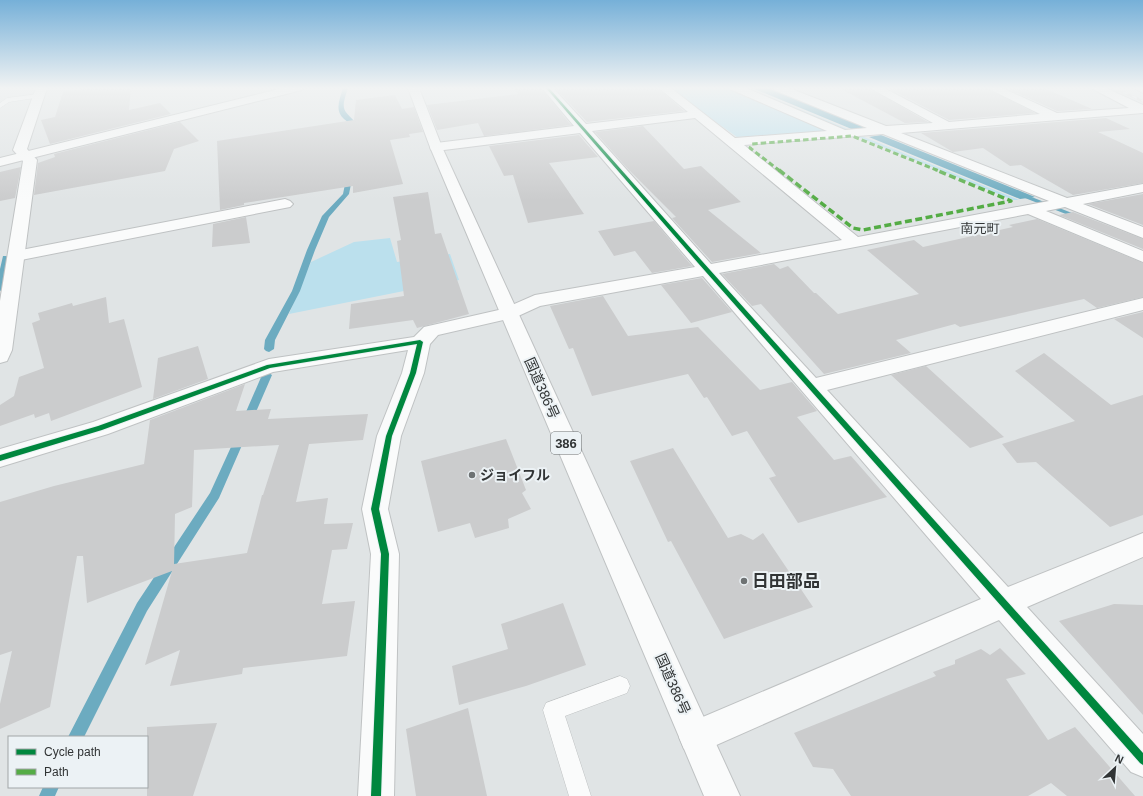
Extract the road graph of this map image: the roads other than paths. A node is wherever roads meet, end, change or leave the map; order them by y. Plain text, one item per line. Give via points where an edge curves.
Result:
1 (29, 125) edge
2 (149, 125) edge
3 (427, 125) edge
4 (580, 125) edge
5 (606, 125) edge
6 (712, 125) edge
7 (822, 125) edge
8 (872, 125) edge
9 (944, 125) edge
10 (583, 128) junction
11 (884, 130) junction
12 (843, 134) junction
13 (733, 142) junction
14 (436, 147) junction
15 (26, 156) junction
16 (0, 162) edge
17 (1143, 188) edge
18 (1065, 202) junction
19 (285, 204) dead end
20 (1029, 209) junction
21 (1143, 233) edge
22 (855, 242) junction
23 (16, 256) junction
24 (1143, 257) edge
25 (707, 270) junction
26 (1143, 304) edge
27 (509, 313) junction
28 (420, 342) junction
29 (1, 352) edge
30 (811, 387) junction
31 (0, 458) edge
32 (1143, 545) edge
33 (1004, 603) junction
34 (620, 686) dead end
35 (696, 737) junction
36 (1143, 760) edge
37 (376, 796) edge
38 (580, 796) edge
39 (722, 796) edge

1 - 15 main road via 20,150
2 - 15 main road
3 - 14 main road, 国道386号 / 386
4 - 10 main road
5 - 10 main road
6 - 13 main road
7 - 12 main road
8 - 11 main road
9 - 11 main road
10 - 14 main road
10 - 25 main road
11 - 12 main road
11 - 18 main road
12 - 13 main road
13 - 22 main road
14 - 27 main road, 国道386号 / 386
15 - 16 main road
15 - 23 main road via 30,160
17 - 18 main road
18 - 20 main road
18 - 21 main road
19 - 23 main road
20 - 22 main road
20 - 24 main road
22 - 25 main road
23 - 29 main road
25 - 27 main road via 535,301
25 - 30 main road
26 - 30 main road
27 - 28 main road via 431,331
27 - 35 main road, 国道386号 / 386
28 - 31 main road via 269,366 100,428
28 - 37 main road via 413,373 389,436 376,509 385,554
30 - 33 main road
32 - 33 main road
33 - 35 main road
33 - 36 main road
34 - 38 lane via 553,710
35 - 39 main road, 国道386号 / 386

